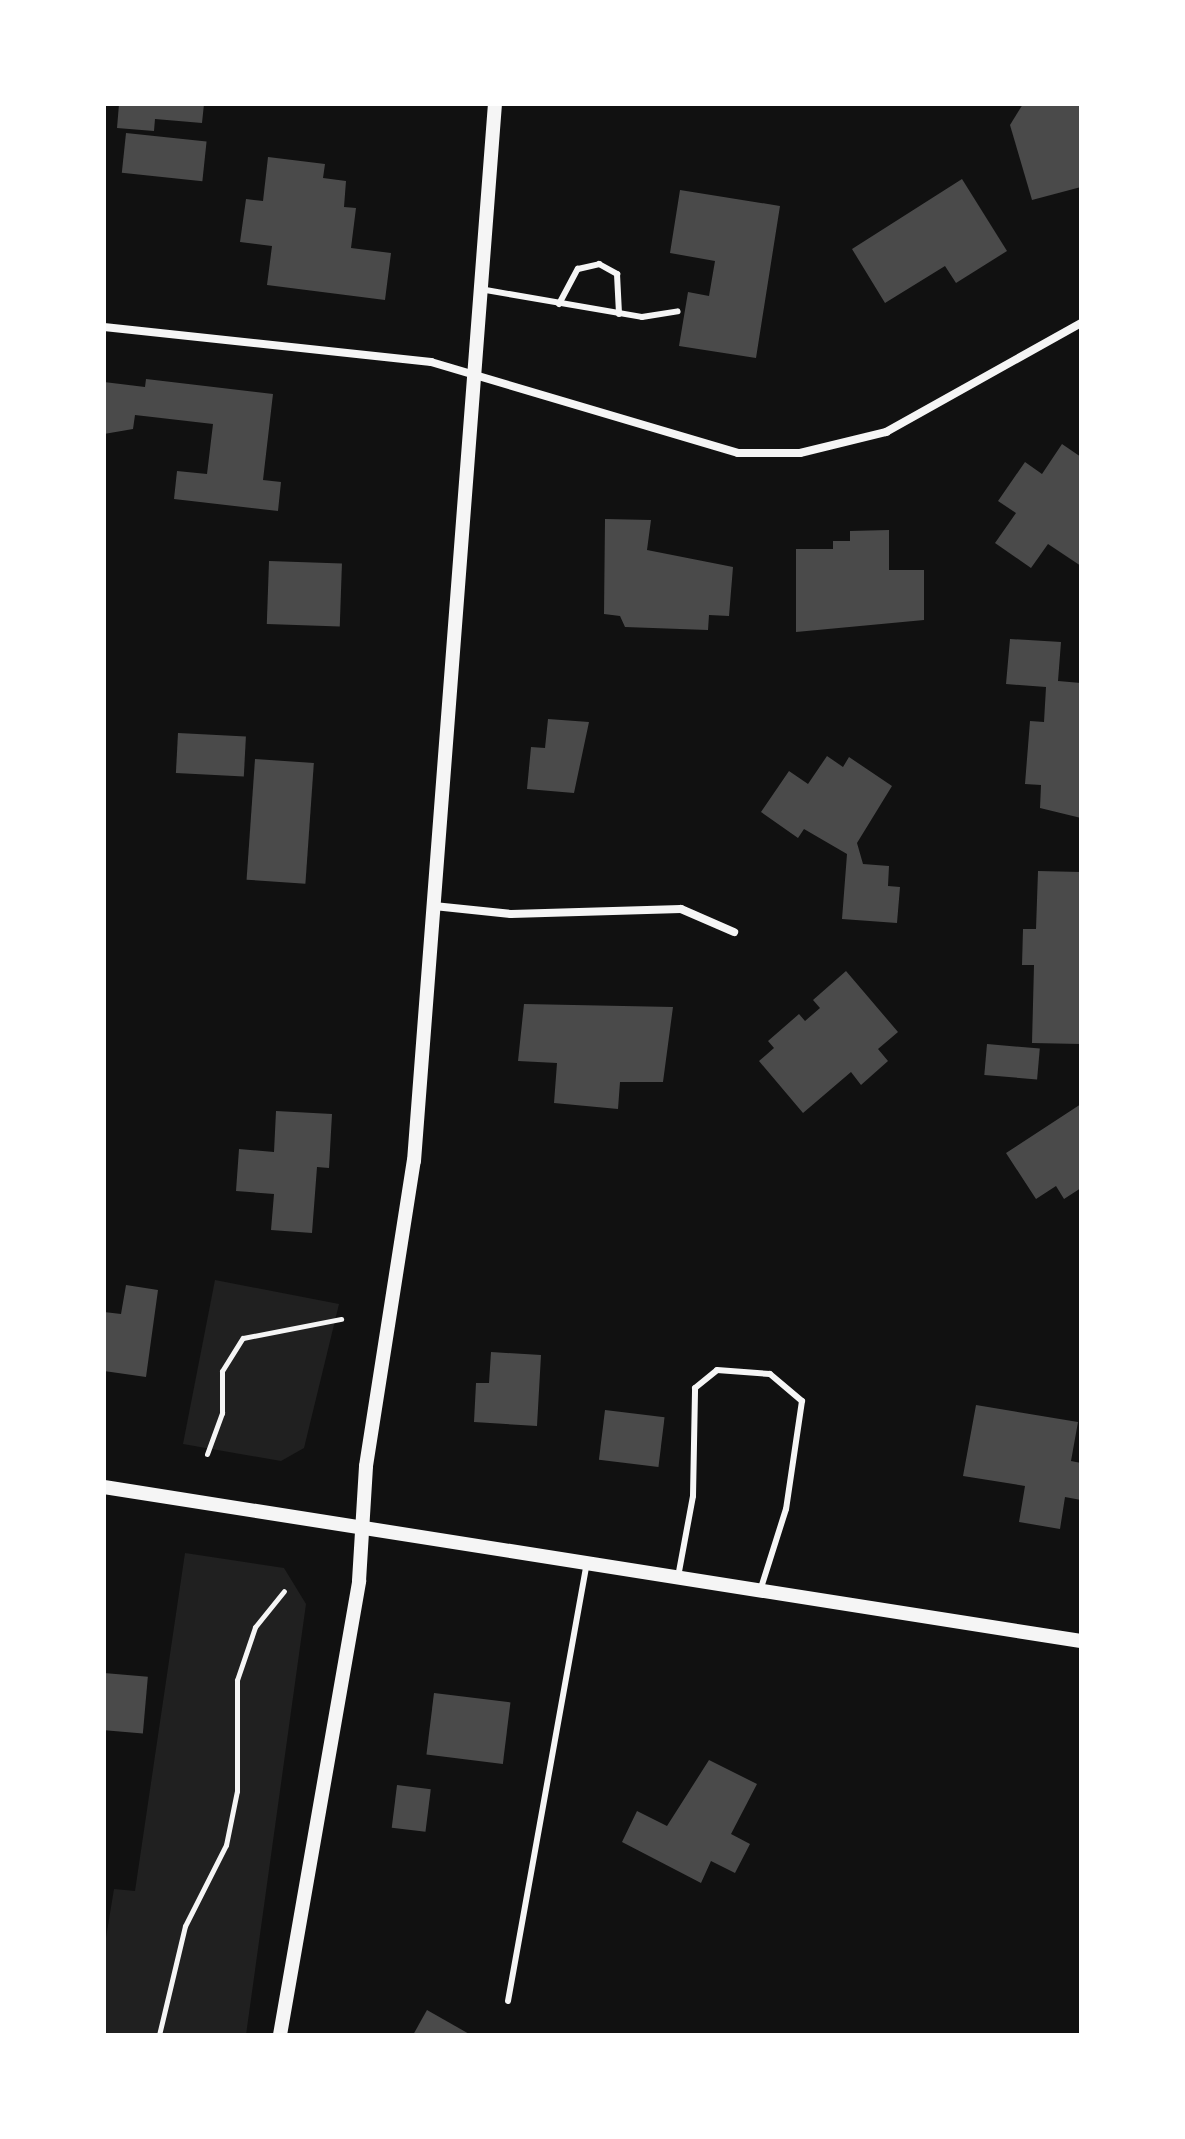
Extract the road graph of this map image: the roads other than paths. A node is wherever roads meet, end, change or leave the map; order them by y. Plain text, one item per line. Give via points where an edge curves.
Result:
1 (495, 104) edge
2 (480, 289) junction
3 (559, 304) junction
4 (678, 311) dead end
5 (619, 314) junction
6 (1081, 323) edge
7 (104, 327) edge
8 (476, 378) junction
9 (434, 906) junction
10 (734, 932) dead end
11 (104, 1487) edge
12 (363, 1530) junction
13 (587, 1564) junction
14 (678, 1577) junction
15 (761, 1588) junction
16 (1081, 1641) edge
17 (508, 2001) dead end
18 (280, 2035) edge

1 - 2 street
2 - 3 lane
2 - 8 street
3 - 5 lane
3 - 5 lane via 578,269 599,264 617,274
4 - 5 lane
6 - 8 street via 886,432 800,453 738,453
7 - 8 street via 431,362
8 - 9 street
9 - 10 street via 511,914 681,909
9 - 12 street via 414,1161 368,1451
11 - 12 street
12 - 13 street
12 - 18 street
13 - 14 street
13 - 17 lane
14 - 15 street
14 - 15 lane via 693,1496 695,1388 717,1370 770,1374 802,1401 786,1509
15 - 16 street

